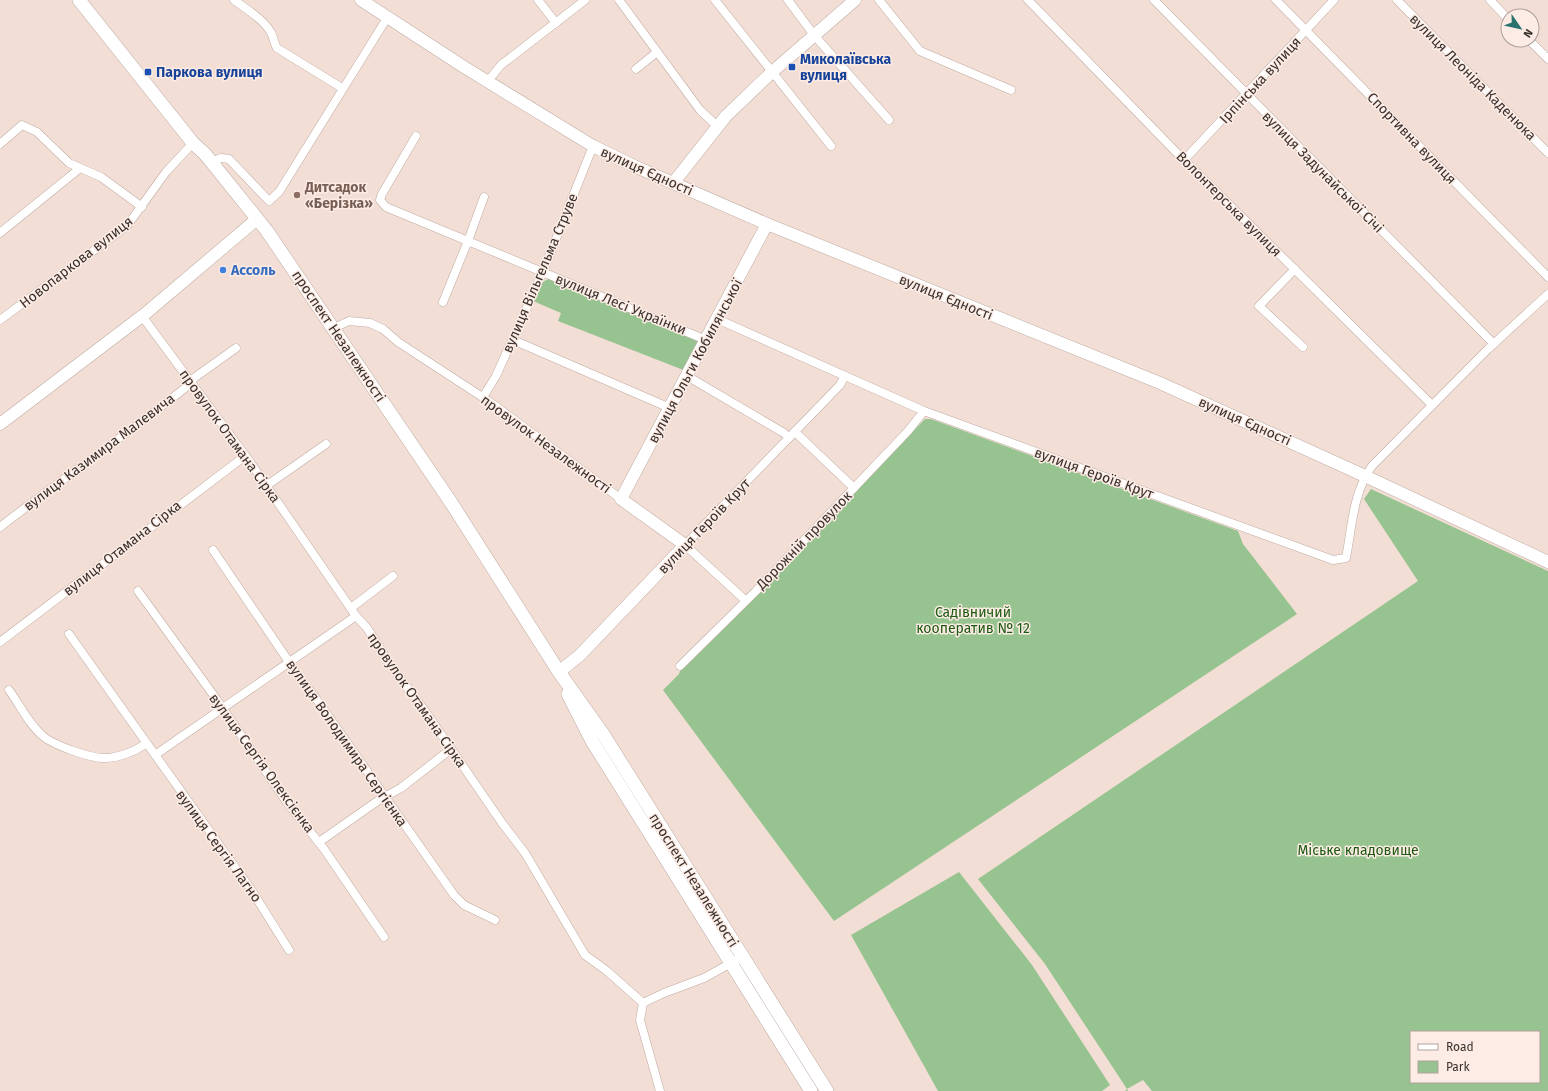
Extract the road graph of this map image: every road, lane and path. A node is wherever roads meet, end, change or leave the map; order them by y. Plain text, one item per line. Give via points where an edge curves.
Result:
1 (80, 0) edge
2 (234, 0) edge
3 (361, 0) edge
4 (538, 0) edge
5 (585, 0) edge
6 (619, 0) edge
7 (714, 0) edge
8 (788, 0) edge
9 (855, 0) edge
10 (879, 0) edge
11 (1028, 0) edge
12 (1154, 0) edge
13 (1276, 0) edge
14 (1334, 0) edge
15 (1397, 0) edge
16 (1490, 0) edge
17 (1500, 10) edge
18 (388, 18) junction
19 (556, 23) junction
20 (1306, 30) junction
21 (814, 35) junction
22 (1537, 48) edge
23 (657, 52) junction
24 (1548, 59) edge
25 (636, 68) dead end
26 (772, 72) junction
27 (487, 82) junction
28 (342, 88) junction
29 (1011, 90) dead end
30 (1247, 95) junction
31 (889, 120) dead end
32 (717, 126) junction
33 (416, 136) dead end
34 (192, 143) junction
35 (0, 144) edge
36 (593, 146) junction
37 (831, 146) dead end
38 (1548, 153) edge
39 (1185, 159) junction
40 (212, 162) junction
41 (79, 169) junction
42 (674, 182) junction
43 (484, 197) dead end
44 (142, 207) junction
45 (256, 218) junction
46 (767, 224) junction
47 (0, 233) edge
48 (468, 241) junction
49 (1294, 268) junction
50 (544, 271) junction
51 (1548, 277) edge
52 (1548, 294) edge
53 (443, 302) dead end
54 (142, 316) junction
55 (717, 319) junction
56 (0, 320) edge
57 (334, 328) junction
58 (513, 340) junction
59 (706, 340) junction
60 (1494, 344) junction
61 (1303, 347) dead end
62 (236, 348) dead end
63 (686, 376) junction
64 (845, 376) junction
65 (191, 382) junction
66 (483, 397) junction
67 (1432, 405) junction
68 (670, 408) junction
69 (924, 411) junction
70 (0, 424) edge
71 (792, 435) junction
72 (326, 444) dead end
73 (245, 456) junction
74 (1365, 476) junction
75 (266, 486) junction
76 (854, 488) junction
77 (621, 499) junction
78 (0, 527) edge
79 (685, 545) junction
80 (213, 550) dead end
81 (1548, 562) edge
82 (393, 576) dead end
83 (138, 591) dead end
84 (745, 600) junction
85 (351, 608) junction
86 (356, 616) junction
87 (69, 634) dead end
88 (0, 642) edge
89 (289, 661) junction
90 (680, 666) dead end
91 (559, 672) junction
92 (9, 690) dead end
93 (222, 707) junction
94 (146, 744) junction
95 (451, 749) junction
96 (155, 755) junction
97 (385, 797) junction
98 (319, 842) junction
99 (495, 920) dead end
100 (384, 937) dead end
101 (289, 950) dead end
102 (737, 960) junction
103 (643, 1003) junction
104 (660, 1091) edge
105 (811, 1091) edge
106 (827, 1091) edge

1 - 34 main road, проспект Незалежності
2 - 28 street via 264,23 277,48
3 - 18 main road, вулиця Єдності
4 - 19 street
5 - 19 street
6 - 23 street
7 - 26 street
8 - 21 street
9 - 21 main road
10 - 29 street via 920,51
11 - 39 street, Волонтерська вулиця
12 - 30 street, вулиця Задунайської Січі
13 - 20 street, Спортивна вулиця
14 - 20 street, Ірпінська вулиця
15 - 38 street, вулиця Леоніда Каденюка
16 - 17 street
18 - 27 main road, вулиця Єдності
18 - 28 street
19 - 27 street via 502,65
20 - 30 street, Ірпінська вулиця
20 - 51 street, Спортивна вулиця
21 - 26 main road
21 - 31 street
22 - 24 street
23 - 25 street
23 - 32 street via 700,110
26 - 32 main road
26 - 37 street
27 - 36 main road, вулиця Єдності
28 - 40 street via 279,192 269,202 229,159 221,158
30 - 39 street, Ірпінська вулиця
30 - 60 street, вулиця Задунайської Січі
32 - 42 main road
33 - 48 street, вулиця Лесі Українки via 380,200 386,207
34 - 40 main road, проспект Незалежності
34 - 44 street, Новопаркова вулиця via 166,172
35 - 41 street via 22,125 37,132 69,163
36 - 42 main road, вулиця Єдності
36 - 50 street, вулиця Вільгельма Струве
39 - 49 street, Волонтерська вулиця
40 - 45 main road, проспект Незалежності
41 - 44 street via 101,177
41 - 47 street
42 - 46 main road, вулиця Єдності
43 - 48 street
44 - 56 street, Новопаркова вулиця via 127,226
45 - 54 main road
45 - 57 main road, проспект Незалежності
46 - 55 main road, вулиця Ольги Кобилянської
46 - 74 main road, вулиця Єдності via 1160,383
48 - 50 street, вулиця Лесі Українки
48 - 53 street
49 - 61 street via 1259,306
49 - 67 street, Волонтерська вулиця
50 - 58 street, вулиця Вільгельма Струве
50 - 59 street, вулиця Лесі Українки
52 - 60 street
54 - 65 street, провулок Отамана Сірка
54 - 70 main road
55 - 59 main road, вулиця Ольги Кобилянської
55 - 64 street, вулиця Героїв Крут
57 - 66 street, провулок Незалежності via 350,320 377,326
57 - 91 main road, проспект Незалежності via 452,504
58 - 66 street, вулиця Вільгельма Струве
58 - 68 street
59 - 63 main road, вулиця Ольги Кобилянської
60 - 67 street
62 - 65 street, вулиця Казимира Малевича
63 - 68 main road, вулиця Ольги Кобилянської
63 - 71 street
64 - 69 street, вулиця Героїв Крут
64 - 71 street, вулиця Героїв Крут via 840,385
65 - 73 street, провулок Отамана Сірка
65 - 78 street, вулиця Казимира Малевича via 103,452
66 - 77 street, провулок Незалежності
67 - 74 street
68 - 77 main road, вулиця Ольги Кобилянської
69 - 74 street, вулиця Героїв Крут via 1333,560 1346,558 1359,490
69 - 76 street, Дорожній провулок
71 - 76 street
71 - 79 street, вулиця Героїв Крут
72 - 75 street
73 - 75 street, провулок Отамана Сірка
73 - 88 street, вулиця Отамана Сірка
74 - 81 main road, вулиця Єдності
75 - 85 street, провулок Отамана Сірка
76 - 84 street, Дорожній провулок
77 - 79 main road, провулок Незалежності
79 - 84 street, провулок Незалежності
79 - 91 main road, вулиця Героїв Крут via 580,655
80 - 89 street, вулиця Володимира Сергієнка
82 - 85 street
83 - 93 street, вулиця Сергія Олексієнка
84 - 90 street, Дорожній провулок
85 - 86 street, провулок Отамана Сірка
86 - 89 street
86 - 95 street, провулок Отамана Сірка
87 - 94 street, вулиця Сергія Лагно
89 - 93 street
89 - 97 street, вулиця Володимира Сергієнка
91 - 102 main road, проспект Незалежності via 574,708 595,734
92 - 94 street via 37,731 52,742 98,758 137,749
93 - 96 street
93 - 98 street, вулиця Сергія Олексієнка via 286,801
94 - 96 street, вулиця Сергія Лагно
95 - 97 street via 412,781
95 - 103 street, провулок Отамана Сірка via 525,853 585,955
96 - 101 street, вулиця Сергія Лагно via 254,895
97 - 98 street
97 - 99 street, вулиця Володимира Сергієнка via 459,900
98 - 100 street, вулиця Сергія Олексієнка
102 - 103 street via 704,978
102 - 105 main road, проспект Незалежності
102 - 106 main road, проспект Незалежності
103 - 104 street via 640,1020

